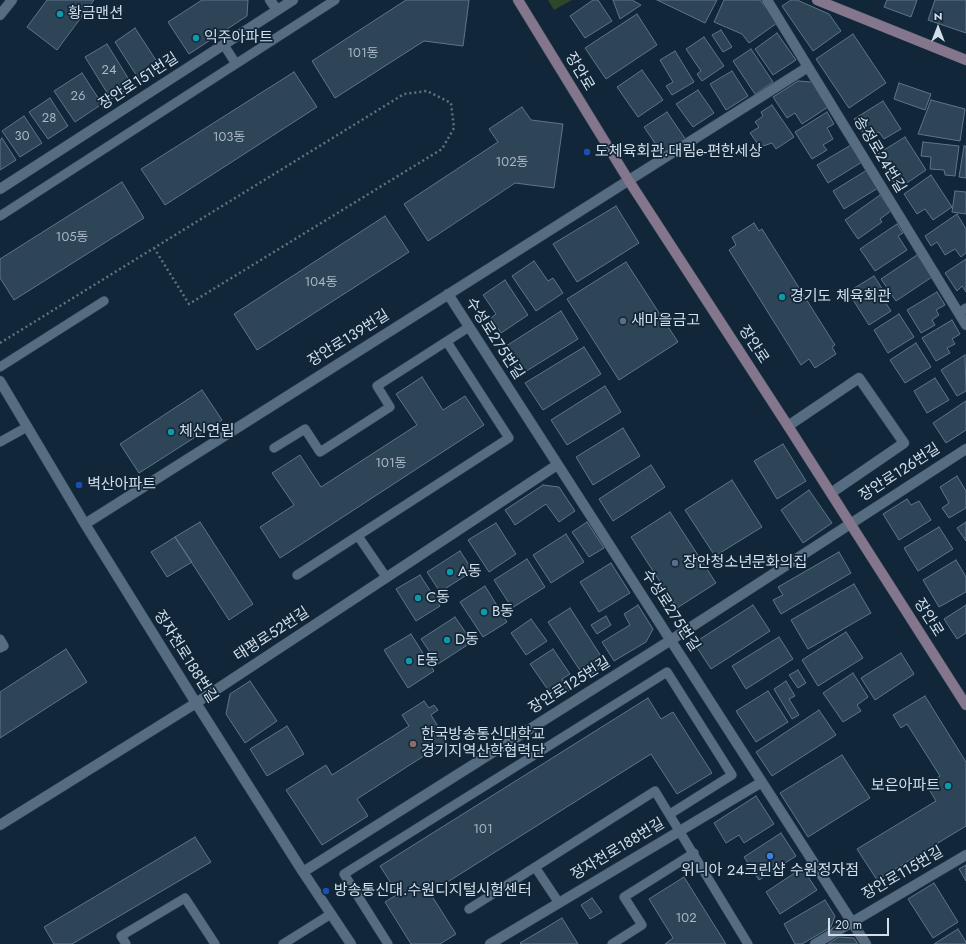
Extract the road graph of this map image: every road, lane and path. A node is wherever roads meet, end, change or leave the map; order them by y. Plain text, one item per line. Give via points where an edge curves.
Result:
1 (12, 0) edge
2 (270, 0) edge
3 (293, 0) edge
4 (335, 0) edge
5 (518, 0) edge
6 (767, 0) edge
7 (817, 0) edge
8 (277, 10) junction
9 (0, 15) edge
10 (224, 45) junction
11 (966, 60) edge
12 (236, 64) junction
13 (808, 67) junction
14 (628, 181) junction
15 (0, 189) edge
16 (0, 216) edge
17 (154, 248) junction
18 (448, 294) junction
19 (104, 301) dead end
20 (962, 310) edge
21 (966, 325) edge
22 (469, 327) junction
23 (0, 342) edge
24 (447, 342) junction
25 (0, 367) edge
26 (0, 381) edge
27 (788, 426) junction
28 (27, 427) junction
29 (0, 442) edge
30 (274, 448) dead end
31 (966, 449) edge
32 (557, 464) junction
33 (831, 492) junction
34 (850, 522) junction
35 (85, 524) junction
36 (358, 536) junction
37 (297, 575) dead end
38 (386, 577) junction
39 (0, 639) edge
40 (671, 640) junction
41 (0, 648) edge
42 (196, 703) junction
43 (966, 705) edge
44 (762, 782) junction
45 (670, 814) junction
46 (0, 825) edge
47 (680, 831) junction
48 (694, 854) junction
49 (966, 855) edge
50 (535, 867) junction
51 (303, 872) junction
52 (559, 903) junction
53 (469, 909) dead end
54 (331, 914) junction
55 (852, 922) junction
56 (126, 944) edge
57 (215, 944) edge
58 (283, 944) edge
59 (351, 944) edge
60 (388, 944) edge
61 (490, 944) edge
62 (612, 944) edge
63 (748, 944) edge
64 (815, 944) edge
65 (866, 944) edge

1 - 9 street
2 - 8 street
3 - 8 street, 장안로151번길
4 - 12 lane
5 - 14 main road, 장안로
6 - 13 street, 송정로24번길
7 - 11 main road
8 - 10 street, 장안로151번길
10 - 12 lane
10 - 15 street, 장안로151번길
12 - 16 lane
13 - 14 street, 장안로139번길
13 - 20 street, 송정로24번길
14 - 18 street, 장안로139번길
14 - 27 main road, 장안로
17 - 17 path via 404,94 427,91 451,103 454,128 442,149 189,304
17 - 23 path
18 - 22 street, 수성로275번길
18 - 35 street, 장안로139번길
19 - 25 lane
20 - 21 street, 송정로24번길
22 - 24 lane
22 - 32 street, 수성로275번길
24 - 30 lane via 377,386 390,407 320,452 305,429
24 - 36 lane via 509,438
26 - 28 street, 정자천로188번길
27 - 33 main road, 장안로
27 - 33 street via 859,378 904,443
28 - 29 lane
28 - 35 street, 정자천로188번길
31 - 34 street, 장안로126번길
32 - 38 street, 태평로52번길
32 - 40 street, 수성로275번길
33 - 34 main road, 장안로
34 - 40 street, 장안로125번길
34 - 43 main road, 장안로
35 - 42 street, 정자천로188번길
36 - 37 lane
36 - 38 lane
38 - 42 street, 태평로52번길
39 - 41 lane via 4,646
40 - 44 street, 수성로275번길
40 - 51 street, 장안로125번길
42 - 46 street, 태평로52번길
42 - 51 street, 정자천로188번길
44 - 47 street, 정자천로188번길
44 - 55 street, 수성로275번길
45 - 47 lane
45 - 50 lane via 655,791
45 - 60 lane via 732,775 667,672 344,874
47 - 48 lane
47 - 52 street, 정자천로188번길
48 - 62 lane via 624,897 642,926
48 - 63 lane
49 - 55 street, 장안로115번길
50 - 52 lane
50 - 53 lane
51 - 54 street, 정자천로188번길
52 - 61 street, 정자천로188번길
54 - 58 lane
54 - 59 street, 정자천로188번길
55 - 64 street, 장안로115번길
55 - 65 street, 수성로275번길
56 - 57 lane via 121,936 185,898

